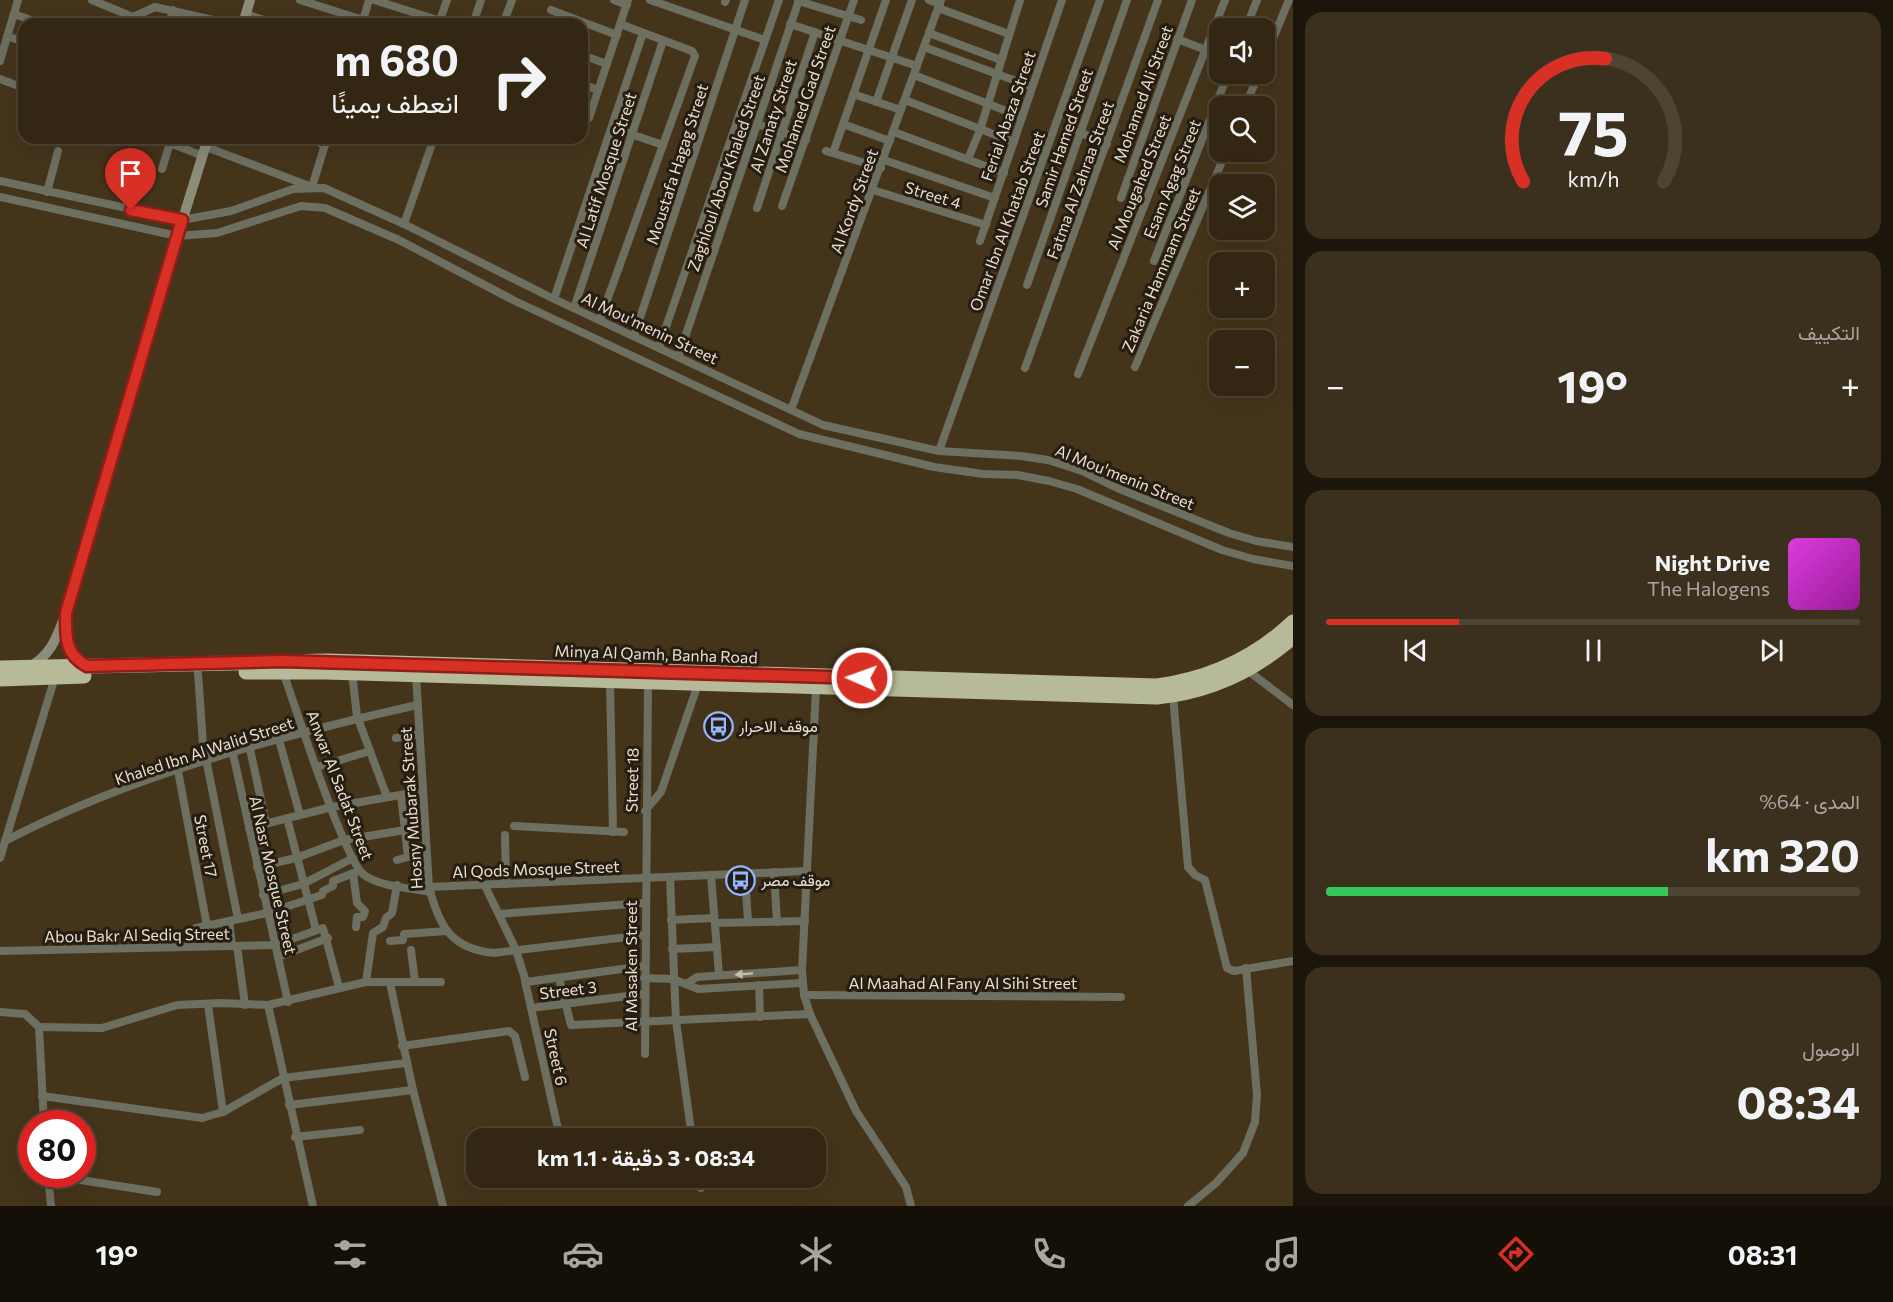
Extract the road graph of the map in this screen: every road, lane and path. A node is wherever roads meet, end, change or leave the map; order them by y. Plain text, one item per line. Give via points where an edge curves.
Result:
1 (18, 0) edge
2 (250, 0) edge
3 (300, 0) edge
4 (369, 0) edge
5 (374, 0) edge
6 (447, 0) edge
7 (481, 0) edge
8 (512, 0) edge
9 (614, 0) edge
10 (650, 0) edge
11 (745, 0) edge
12 (779, 0) edge
13 (799, 0) edge
14 (854, 0) edge
15 (886, 0) edge
16 (912, 0) edge
17 (929, 0) edge
18 (1010, 0) edge
19 (1062, 0) edge
20 (1100, 0) edge
21 (1127, 0) edge
22 (1158, 0) edge
23 (1192, 0) edge
24 (1225, 0) edge
25 (1257, 0) edge
26 (96, 1) edge
27 (1287, 1) edge
28 (1020, 2) edge
29 (627, 3) edge
30 (823, 4) edge
31 (940, 4) edge
32 (173, 10) junction
33 (552, 10) dead end
34 (14, 14) junction
35 (848, 16) junction
36 (25, 18) edge
37 (171, 18) edge
38 (206, 18) edge
39 (244, 18) edge
40 (351, 18) edge
41 (363, 18) edge
42 (433, 18) edge
43 (441, 18) edge
44 (475, 18) edge
45 (505, 18) edge
46 (573, 18) edge
47 (1250, 18) edge
48 (861, 21) dead end
49 (588, 24) edge
50 (620, 24) junction
51 (790, 24) junction
52 (735, 29) junction
53 (815, 32) junction
54 (1275, 32) edge
55 (643, 33) junction
56 (929, 33) junction
57 (1009, 34) junction
58 (617, 35) junction
59 (8, 36) junction
60 (1177, 39) junction
61 (18, 40) edge
62 (765, 40) junction
63 (840, 40) junction
64 (663, 41) junction
65 (924, 47) junction
66 (868, 50) junction
67 (1206, 50) junction
68 (588, 57) edge
69 (891, 58) junction
70 (1000, 60) junction
71 (0, 61) edge
72 (607, 64) junction
73 (916, 70) junction
74 (996, 74) junction
75 (0, 79) edge
76 (1224, 84) edge
77 (18, 86) edge
78 (588, 86) edge
79 (1032, 87) junction
80 (598, 90) junction
81 (853, 94) junction
82 (905, 100) junction
83 (876, 102) junction
84 (988, 105) junction
85 (901, 110) junction
86 (1022, 117) junction
87 (589, 118) dead end
88 (757, 124) junction
89 (843, 124) junction
90 (613, 128) junction
91 (980, 130) junction
92 (782, 132) junction
93 (894, 132) junction
94 (1079, 132) junction
95 (632, 134) junction
96 (806, 140) junction
97 (890, 141) junction
98 (1014, 142) junction
99 (170, 144) edge
100 (179, 144) edge
101 (325, 144) edge
102 (432, 144) edge
103 (1107, 144) junction
104 (663, 145) junction
105 (206, 147) edge
106 (58, 151) dead end
107 (968, 159) junction
108 (1223, 162) edge
109 (882, 164) junction
110 (162, 169) dead end
111 (143, 170) dead end
112 (1004, 173) junction
113 (0, 181) edge
114 (312, 187) junction
115 (873, 190) junction
116 (47, 192) junction
117 (0, 197) edge
118 (995, 198) junction
119 (1121, 198) dead end
120 (782, 206) dead end
121 (757, 207) dead end
122 (131, 210) junction
123 (182, 220) junction
124 (404, 224) junction
125 (986, 225) junction
126 (177, 236) junction
127 (980, 241) dead end
128 (1154, 261) dead end
129 (1027, 285) dead end
130 (554, 298) junction
131 (574, 308) junction
132 (600, 320) junction
133 (634, 336) junction
134 (659, 346) junction
135 (679, 355) junction
136 (1135, 366) dead end
137 (1025, 368) dead end
138 (1078, 374) dead end
139 (791, 410) junction
140 (939, 451) junction
141 (1293, 547) edge
142 (1293, 566) edge
143 (66, 613) junction
144 (1293, 622) edge
145 (1293, 637) edge
146 (87, 666) junction
147 (29, 667) junction
148 (0, 668) edge
149 (1247, 670) junction
150 (282, 671) junction
151 (198, 673) junction
152 (351, 673) junction
153 (416, 675) junction
154 (55, 677) junction
155 (0, 679) edge
156 (610, 681) junction
157 (648, 682) junction
158 (698, 684) junction
159 (816, 688) junction
160 (1032, 689) junction
161 (1173, 696) junction
162 (417, 705) junction
163 (1293, 705) edge
164 (358, 718) junction
165 (305, 732) junction
166 (419, 734) junction
167 (396, 738) dead end
168 (279, 740) junction
169 (250, 749) junction
170 (370, 751) junction
171 (233, 754) junction
172 (206, 762) junction
173 (317, 767) junction
174 (178, 771) junction
175 (423, 791) junction
176 (401, 795) junction
177 (387, 797) junction
178 (332, 807) junction
179 (645, 812) junction
180 (300, 815) junction
181 (287, 818) junction
182 (266, 823) junction
183 (514, 826) dead end
184 (249, 828) junction
185 (405, 830) junction
186 (613, 832) junction
187 (624, 832) dead end
188 (505, 835) dead end
189 (344, 840) junction
190 (5, 841) junction
191 (0, 858) edge
192 (296, 858) junction
193 (353, 858) junction
194 (397, 860) dead end
195 (257, 867) junction
196 (807, 871) junction
197 (356, 872) junction
198 (774, 872) junction
199 (745, 874) junction
200 (711, 875) junction
201 (670, 877) junction
202 (644, 878) junction
203 (506, 884) junction
204 (303, 885) junction
205 (397, 885) junction
206 (485, 886) junction
207 (430, 890) junction
208 (263, 895) junction
209 (309, 900) junction
210 (644, 903) junction
211 (267, 913) junction
212 (499, 914) junction
213 (238, 919) junction
214 (671, 920) junction
215 (229, 921) junction
216 (715, 921) junction
217 (805, 921) junction
218 (748, 922) junction
219 (777, 922) junction
220 (207, 926) junction
221 (356, 927) dead end
222 (196, 928) dead end
223 (316, 930) junction
224 (447, 931) junction
225 (644, 935) junction
226 (328, 938) junction
227 (390, 941) dead end
228 (275, 945) junction
229 (235, 946) junction
230 (717, 947) junction
231 (672, 949) junction
232 (411, 950) dead end
233 (516, 950) junction
234 (0, 951) edge
235 (278, 957) junction
236 (1293, 962) edge
237 (644, 966) junction
238 (1246, 968) junction
239 (802, 970) junction
240 (719, 975) junction
241 (559, 978) junction
242 (644, 978) junction
243 (674, 979) junction
244 (525, 981) junction
245 (366, 982) junction
246 (415, 982) junction
247 (441, 982) dead end
248 (390, 983) junction
249 (802, 983) junction
250 (686, 984) junction
251 (759, 985) junction
252 (339, 987) junction
253 (644, 994) junction
254 (804, 995) junction
255 (1121, 997) dead end
256 (288, 1002) junction
257 (566, 1003) junction
258 (208, 1005) junction
259 (244, 1005) junction
260 (268, 1005) junction
261 (531, 1008) junction
262 (0, 1012) edge
263 (810, 1014) junction
264 (760, 1017) junction
265 (676, 1021) junction
266 (645, 1022) junction
267 (39, 1027) junction
268 (402, 1046) junction
269 (645, 1054) dead end
270 (406, 1063) junction
271 (525, 1077) dead end
272 (283, 1078) junction
273 (412, 1090) junction
274 (42, 1096) junction
275 (289, 1105) junction
276 (43, 1110) edge
277 (223, 1112) junction
278 (558, 1128) edge
279 (691, 1128) edge
280 (360, 1130) dead end
281 (295, 1137) junction
282 (96, 1182) edge
283 (49, 1188) edge
284 (157, 1192) dead end
285 (51, 1206) edge
286 (313, 1206) edge
287 (443, 1206) edge
288 (911, 1206) edge
289 (1188, 1206) edge

1 - 34 street
2 - 39 street
3 - 40 street
4 - 41 street
5 - 42 street
6 - 43 street
7 - 44 street
8 - 45 street
9 - 29 street
10 - 52 street
11 - 52 street, Moustafa Hagag Street
12 - 62 street
13 - 30 street
13 - 51 street, Zaghloul Abou Khaled Street
14 - 35 street, Mohamed Gad Street
15 - 66 street
16 - 69 street
17 - 31 street
18 - 28 street
19 - 79 street, Ferial Abaza Street
20 - 140 street, Omar Ibn Al Khatab Street
21 - 94 street, Samir Hamed Street
22 - 103 street, Fatma Al Zahraa Street
23 - 60 street, Mohamed Ali Street
24 - 67 street, Al Mougahed Street
25 - 47 street
26 - 32 street via 133,18 155,7
27 - 54 street
28 - 57 street
29 - 50 street
30 - 35 street
31 - 56 street, Al Kordy Street
31 - 57 street
32 - 37 street
32 - 38 street
33 - 46 street
34 - 36 street
34 - 59 street
35 - 48 street
35 - 63 street, Mohamed Gad Street
49 - 58 street
50 - 55 street
50 - 58 street
51 - 53 street
51 - 88 street, Zaghloul Abou Khaled Street
52 - 62 street
52 - 133 street, Moustafa Hagag Street
53 - 63 street
53 - 92 street, Al Zanaty Street
55 - 64 street
55 - 90 street
56 - 65 street, Al Kordy Street
56 - 70 street
57 - 70 street
58 - 72 street
59 - 61 street
59 - 71 street
60 - 67 street
60 - 119 street, Mohamed Ali Street
62 - 134 street
63 - 66 street
63 - 96 street, Mohamed Gad Street
64 - 95 street, Al Latif Mosque Street
64 - 104 street via 695,54
65 - 73 street, Al Kordy Street
65 - 74 street
66 - 69 street
66 - 81 street
67 - 138 street, Al Mougahed Street
68 - 72 street
69 - 73 street
69 - 83 street
70 - 74 street
72 - 80 street
73 - 82 street, Al Kordy Street
73 - 84 street
74 - 79 street
74 - 84 street
75 - 77 street
76 - 128 street, Esam Agag Street
78 - 80 street
79 - 86 street, Ferial Abaza Street
80 - 87 street
81 - 83 street
81 - 89 street
82 - 85 street, Al Kordy Street
82 - 91 street
83 - 85 street
84 - 86 street
84 - 91 street
85 - 93 street, Al Kordy Street
86 - 98 street, Ferial Abaza Street
88 - 92 street
88 - 135 street, Zaghloul Abou Khaled Street
89 - 97 street
89 - 109 street via 830,152
90 - 95 street
90 - 130 street
91 - 98 street
91 - 107 street
92 - 96 street
92 - 121 street, Al Zanaty Street
93 - 97 street, Al Kordy Street
93 - 107 street
94 - 103 street
94 - 129 street, Samir Hamed Street
95 - 104 street
95 - 131 street, Al Latif Mosque Street
96 - 120 street, Mohamed Gad Street
97 - 109 street, Al Kordy Street
98 - 112 street, Ferial Abaza Street
99 - 110 street
100 - 105 street
101 - 114 street
102 - 124 street
103 - 137 street, Fatma Al Zahraa Street
104 - 132 street
105 - 114 street
105 - 123 street
106 - 116 street
107 - 112 street
108 - 136 street, Zakaria Hammam Street
109 - 115 street, Al Kordy Street
109 - 118 street
111 - 122 street
112 - 118 street, Ferial Abaza Street
113 - 116 street, Al Mou'menin Street
114 - 123 street, Al Mou'menin Street via 293,189 213,216
114 - 124 street, Al Mou'menin Street via 324,188
115 - 125 street, Street 4
115 - 139 street, Al Kordy Street
116 - 122 street, Al Mou'menin Street
117 - 126 street, Al Mou'menin Street
118 - 125 street, Ferial Abaza Street
122 - 123 street, Al Mou'menin Street
123 - 126 street
124 - 130 street, Al Mou'menin Street
125 - 127 street, Ferial Abaza Street
126 - 142 street, Al Mou'menin Street via 217,233 301,206 325,208 799,434 934,467 1049,481 1222,550
126 - 143 street
130 - 131 street, Al Mou'menin Street
131 - 132 street, Al Mou'menin Street
132 - 133 street, Al Mou'menin Street
133 - 134 street, Al Mou'menin Street
134 - 135 street, Al Mou'menin Street
135 - 139 street, Al Mou'menin Street
139 - 140 street, Al Mou'menin Street via 823,425
140 - 141 street, Al Mou'menin Street via 1048,460 1229,533 1256,542
143 - 146 street via 68,647
143 - 147 street via 53,646
144 - 160 highway, Minya Al Qamh, Banha Road via 1250,656 1195,679 1137,687
145 - 149 highway, Minya Al Qamh, Banha Road
146 - 147 highway, Minya Al Qamh, Banha Road
146 - 160 highway, Minya Al Qamh, Banha Road via 327,661
147 - 148 highway, Minya Al Qamh, Banha Road
149 - 161 highway, Minya Al Qamh, Banha Road
149 - 163 street
150 - 151 highway, Minya Al Qamh, Banha Road
150 - 152 highway, Minya Al Qamh, Banha Road
150 - 165 street, Anwar Al Sadat Street
151 - 154 highway, Minya Al Qamh, Banha Road
151 - 172 street
152 - 153 highway, Minya Al Qamh, Banha Road
152 - 164 street
153 - 156 highway, Minya Al Qamh, Banha Road
153 - 162 street, Hosny Mubarak Street
154 - 155 highway, Minya Al Qamh, Banha Road
154 - 190 street
156 - 157 highway, Minya Al Qamh, Banha Road
156 - 186 street
157 - 158 highway, Minya Al Qamh, Banha Road
157 - 179 street, Street 18
158 - 159 highway, Minya Al Qamh, Banha Road
158 - 179 street via 661,792
159 - 160 highway, Minya Al Qamh, Banha Road
159 - 196 street
160 - 161 highway, Minya Al Qamh, Banha Road
161 - 238 street via 1188,867 1205,880 1227,968 1230,972
162 - 164 street, Khaled Ibn Al Walid Street
162 - 166 street, Hosny Mubarak Street
164 - 165 street, Khaled Ibn Al Walid Street
164 - 170 street
165 - 168 street, Khaled Ibn Al Walid Street
165 - 173 street, Anwar Al Sadat Street
166 - 167 street
166 - 175 street, Hosny Mubarak Street
168 - 169 street, Khaled Ibn Al Walid Street
168 - 180 street
169 - 171 street, Khaled Ibn Al Walid Street
169 - 182 street
170 - 173 street
170 - 177 street
171 - 172 street, Khaled Ibn Al Walid Street
171 - 184 street, Al Nasr Mosque Street
172 - 174 street, Khaled Ibn Al Walid Street
172 - 213 street
173 - 178 street, Anwar Al Sadat Street
174 - 190 street, Khaled Ibn Al Walid Street via 78,807
174 - 220 street, Street 17
175 - 176 street
175 - 207 street, Hosny Mubarak Street
176 - 177 street
176 - 185 street
177 - 178 street
178 - 180 street
178 - 189 street, Anwar Al Sadat Street
179 - 202 street, Street 18
180 - 181 street
181 - 182 street
181 - 192 street
182 - 184 street
183 - 186 street
184 - 195 street, Al Nasr Mosque Street
185 - 189 street
185 - 194 street via 408,857
186 - 187 street
188 - 203 street
189 - 192 street
189 - 193 street, Anwar Al Sadat Street
190 - 191 street
192 - 195 street
192 - 204 street
193 - 197 street, Anwar Al Sadat Street
193 - 204 street
195 - 208 street, Al Nasr Mosque Street
196 - 198 street, Al Qods Mosque Street
196 - 217 street
197 - 205 street, Anwar Al Sadat Street
197 - 209 street via 333,881 333,886 322,891 322,895
197 - 221 street via 357,904 365,911 363,917 357,917
198 - 199 street, Al Qods Mosque Street
198 - 219 street
199 - 200 street, Al Qods Mosque Street
199 - 218 street
200 - 201 street, Al Qods Mosque Street
200 - 216 street
201 - 202 street, Al Qods Mosque Street
201 - 214 street
202 - 203 street, Al Qods Mosque Street
202 - 210 street, Al Masaken Street
203 - 206 street, Al Qods Mosque Street
204 - 208 street
204 - 209 street
205 - 207 street, Anwar Al Sadat Street
205 - 245 street via 392,913 383,927 373,933
206 - 207 street, Al Qods Mosque Street
206 - 212 street, Street 6
207 - 224 street, Hosny Mubarak Street
208 - 211 street, Al Nasr Mosque Street
209 - 211 street
209 - 223 street
210 - 212 street
210 - 225 street, Al Masaken Street
211 - 213 street
211 - 228 street, Al Nasr Mosque Street
212 - 233 street, Street 6
213 - 215 street
214 - 216 street
214 - 231 street
215 - 220 street
215 - 229 street
216 - 218 street
216 - 230 street
217 - 219 street
217 - 239 street
218 - 219 street
220 - 222 street
223 - 226 street via 325,930
223 - 228 street, Abou Bakr Al Sediq Street
224 - 227 street via 405,934 403,940
224 - 233 street, Hosny Mubarak Street via 463,945 480,952
225 - 233 street, Hosny Mubarak Street
225 - 237 street, Al Masaken Street
226 - 235 street
226 - 252 street
228 - 229 street, Abou Bakr Al Sediq Street
228 - 235 street, Al Nasr Mosque Street
229 - 234 street, Abou Bakr Al Sediq Street
229 - 259 street
230 - 231 street
230 - 240 street
231 - 243 street
232 - 246 street
233 - 244 street, Street 6
235 - 256 street, Al Nasr Mosque Street
236 - 238 street
237 - 241 street
237 - 242 street, Al Masaken Street
238 - 289 street via 1257,1095 1255,1122 1243,1154
239 -> 240 street
239 - 249 street
240 - 250 street via 697,977
241 - 244 street
241 - 257 street
242 - 243 street
242 - 253 street, Al Masaken Street
243 - 250 street
243 - 265 street
244 - 261 street, Street 6
245 - 248 street
245 - 252 street
246 - 247 street
246 - 248 street
248 - 268 street
249 - 251 street
249 - 254 street
250 - 251 street via 698,989
251 - 264 street
252 - 256 street
253 - 257 street, Street 3
253 - 266 street, Al Masaken Street
254 - 255 street, Al Maahad Al Fany Al Sihi Street
254 - 263 street
256 - 260 street
257 - 261 street, Street 3
257 - 266 street via 572,1025
258 - 259 street
258 - 267 street via 177,1005 102,1028
258 - 277 street
259 - 260 street
260 - 272 street
261 - 278 street, Street 6
262 - 267 street via 25,1014
263 - 264 street
263 - 288 street via 856,1111 906,1187
264 - 265 street
265 - 266 street
265 - 279 street
266 - 269 street, Al Masaken Street
267 - 274 street
268 - 270 street
268 - 271 street via 509,1031 514,1036
270 - 272 street
270 - 273 street
272 - 275 street
272 - 277 street
273 - 275 street
273 - 287 street
274 - 276 street
274 - 277 street via 193,1118
275 - 281 street
280 - 281 street
281 - 286 street
282 - 284 street
283 - 285 street

